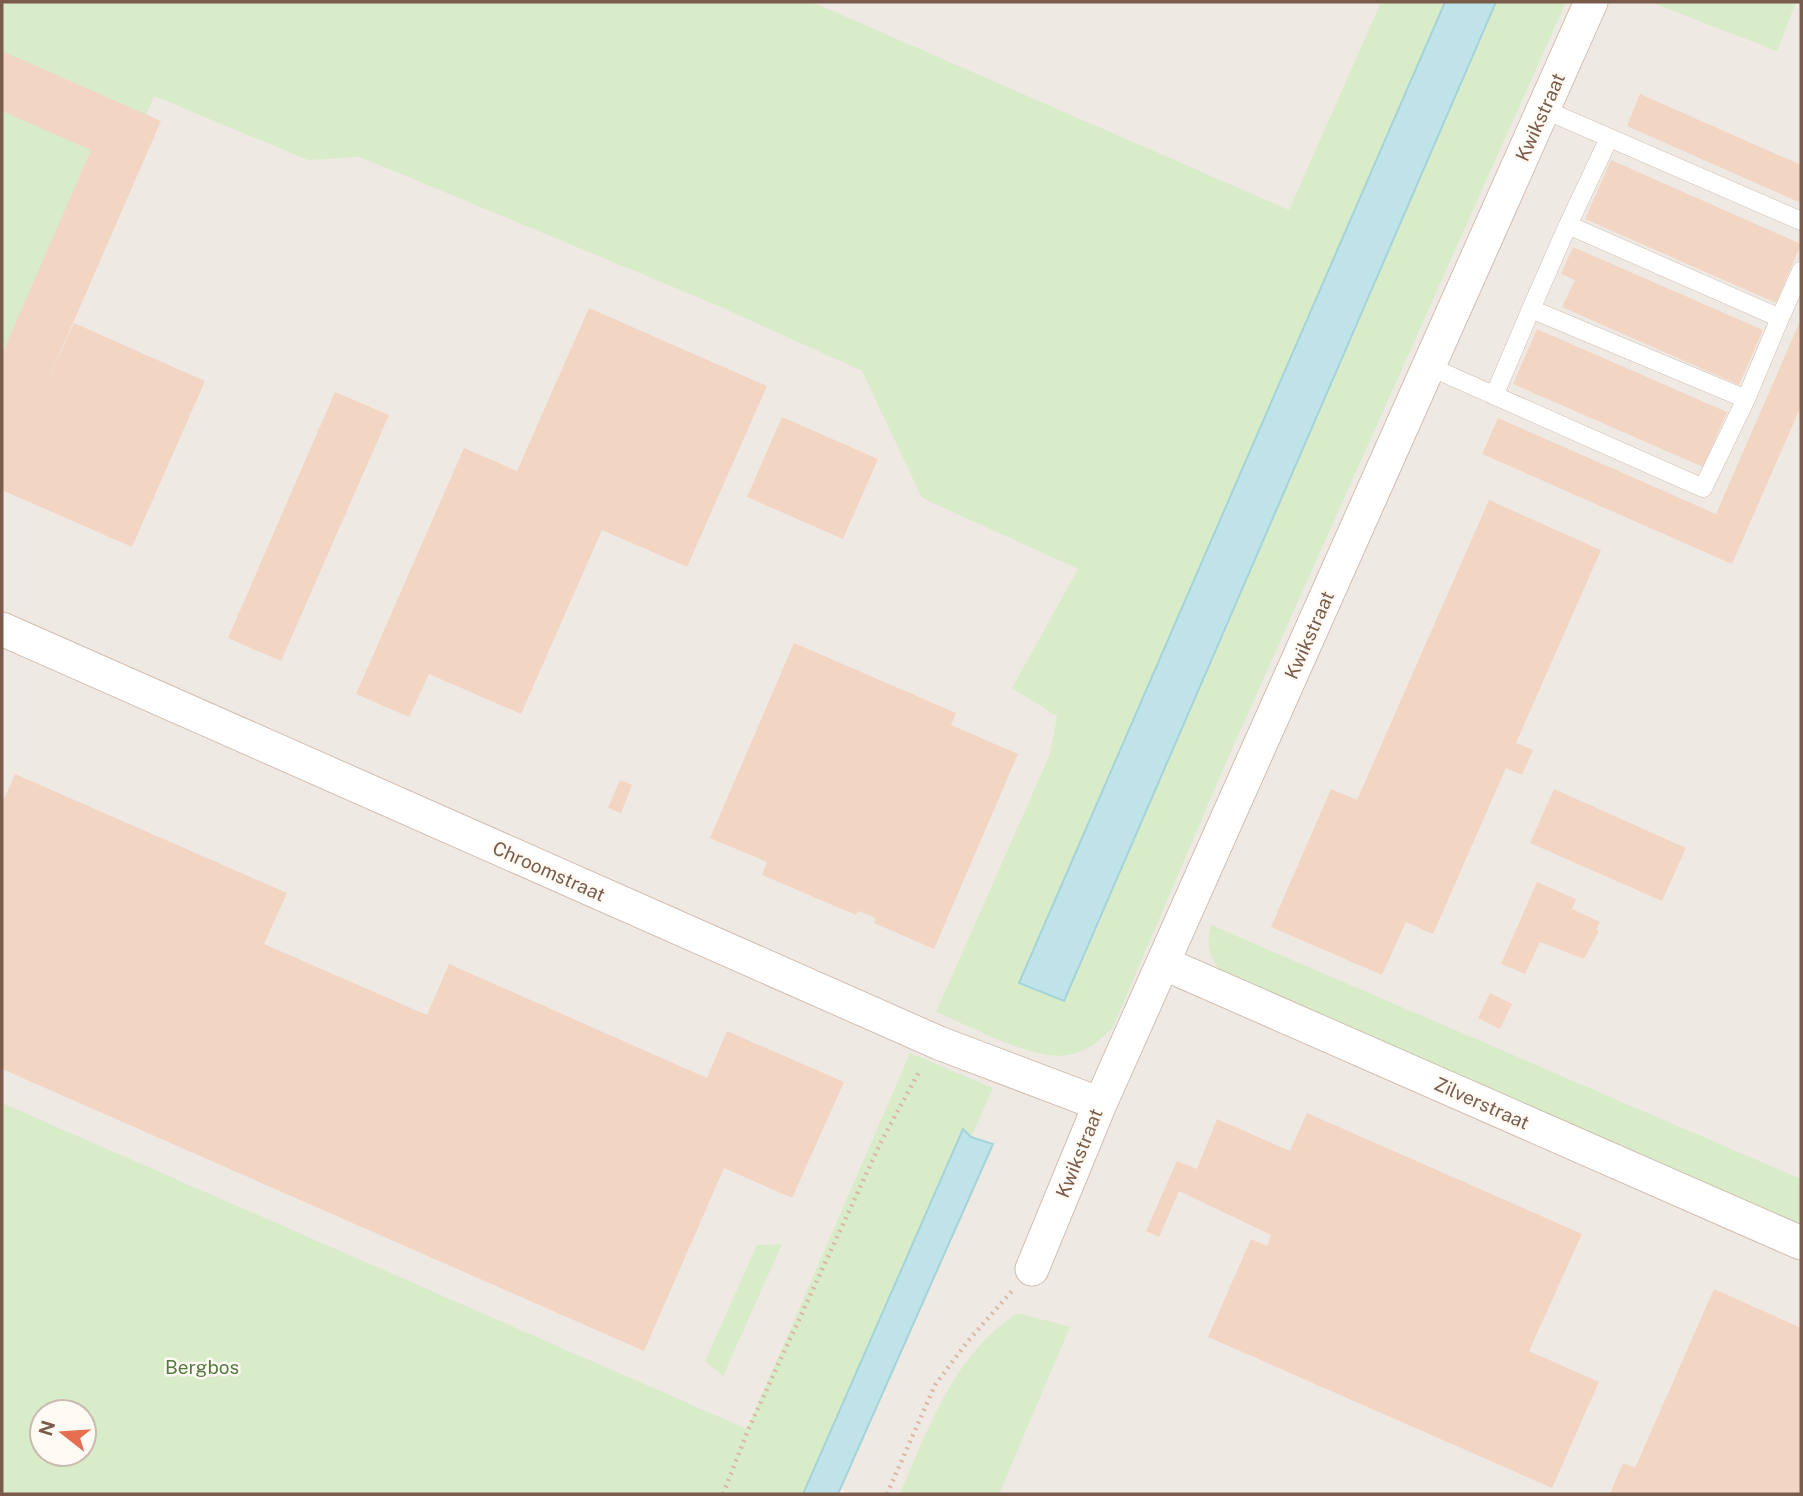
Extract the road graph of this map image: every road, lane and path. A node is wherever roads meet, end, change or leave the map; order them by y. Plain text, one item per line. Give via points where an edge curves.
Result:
1 (1591, 2) edge
2 (1543, 109) junction
3 (1609, 138) junction
4 (1801, 221) edge
5 (1568, 225) junction
6 (1801, 271) edge
7 (1531, 309) junction
8 (1780, 318) junction
9 (1428, 366) junction
10 (1494, 396) junction
11 (1746, 400) junction
12 (2, 629) edge
13 (1163, 963) junction
14 (939, 1043) junction
15 (1100, 1104) junction
16 (1801, 1243) edge
17 (1032, 1269) joint
18 (723, 1494) edge
19 (887, 1494) edge

1 - 2 street, Kwikstraat
2 - 3 lane
2 - 9 street, Kwikstraat
3 - 4 lane
3 - 5 lane
5 - 7 lane
5 - 8 lane
6 - 8 lane
7 - 10 lane
7 - 11 lane
8 - 11 lane
9 - 10 lane
9 - 13 street, Kwikstraat
10 - 11 lane via 1703,488
12 - 14 street, Chroomstraat
13 - 15 street, Kwikstraat
13 - 16 street, Zilverstraat
14 - 15 street, Chroomstraat
14 - 18 path via 909,1085 881,1142
15 - 17 street, Kwikstraat
17 - 19 path via 935,1385

